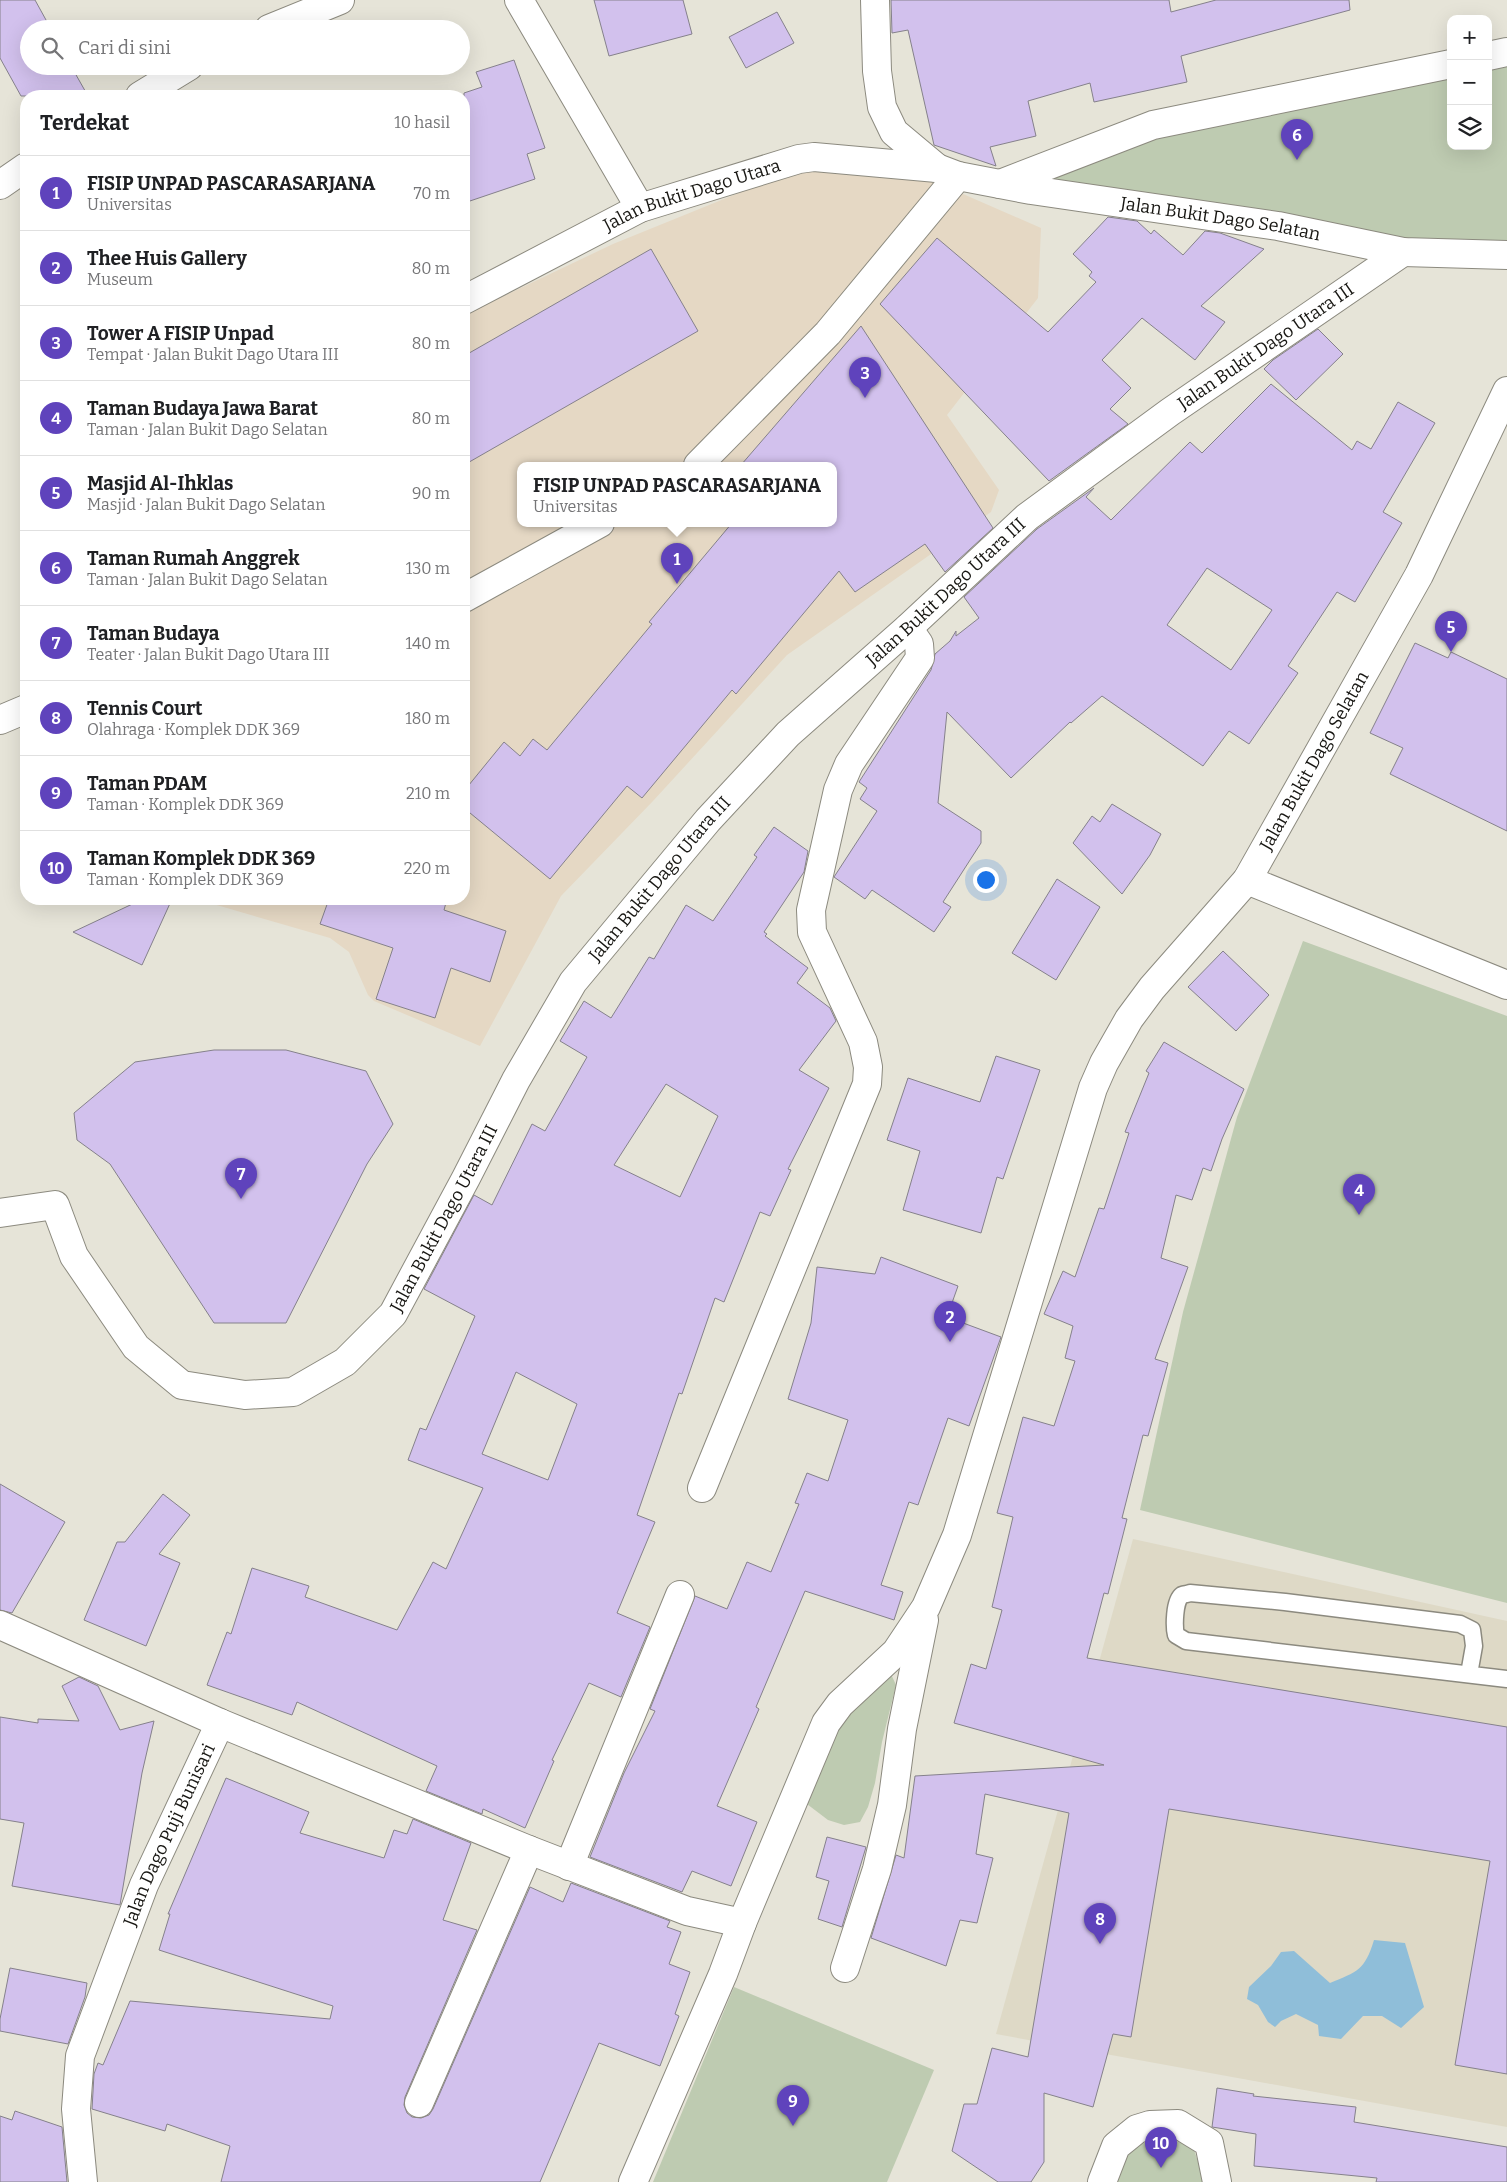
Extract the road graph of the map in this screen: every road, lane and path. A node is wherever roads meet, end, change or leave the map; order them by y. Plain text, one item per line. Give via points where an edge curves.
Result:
1 (340, 0) edge
2 (519, 0) edge
3 (875, 0) edge
4 (291, 20) edge
5 (1507, 52) edge
6 (1492, 55) edge
7 (1447, 65) edge
8 (174, 75) edge
9 (150, 90) edge
10 (20, 171) edge
11 (948, 172) junction
12 (1000, 184) junction
13 (0, 185) edge
14 (640, 208) junction
15 (1403, 252) junction
16 (1507, 255) edge
17 (470, 297) edge
18 (1507, 391) edge
19 (701, 462) edge
20 (593, 527) edge
21 (470, 595) edge
22 (908, 628) junction
23 (20, 712) edge
24 (0, 720) edge
25 (1247, 880) junction
26 (1507, 985) edge
27 (0, 1213) edge
28 (702, 1488) dead end
29 (680, 1595) dead end
30 (926, 1607) junction
31 (0, 1625) edge
32 (1469, 1674) junction
33 (1507, 1680) edge
34 (220, 1723) junction
35 (530, 1850) junction
36 (569, 1866) junction
37 (742, 1922) junction
38 (845, 1968) dead end
39 (420, 2103) dead end
40 (83, 2182) edge
41 (633, 2182) edge
42 (1102, 2182) edge
43 (1216, 2182) edge

1 - 4 street
2 - 14 street
3 - 11 street via 877,71 882,107 894,132
5 - 6 street
7 - 12 street via 1153,125
8 - 9 street
10 - 13 street
11 - 12 street, Jalan Bukit Dago Selatan
11 - 14 street, Jalan Bukit Dago Utara via 814,157
11 - 19 street via 828,333
12 - 15 street, Jalan Bukit Dago Selatan via 1278,226
14 - 17 street, Jalan Bukit Dago Utara
15 - 16 street, Jalan Bukit Dago Selatan
15 - 22 street, Jalan Bukit Dago Utara III via 1170,412 1027,517
18 - 25 street, Jalan Bukit Dago Selatan via 1419,575
20 - 21 street
22 - 27 street, Jalan Bukit Dago Utara III via 788,734 708,820 573,982 516,1080 393,1314 346,1362 293,1392 245,1395 182,1385 136,1347 74,1256 55,1205
22 - 28 street via 919,644 920,658 849,764 838,790 811,910 812,932 864,1042 867,1084
23 - 24 street
25 - 26 street
25 - 30 street, Jalan Bukit Dago Selatan via 1152,988 1129,1019 1097,1080 957,1535
29 - 36 street
30 - 37 street via 896,1652 840,1704 826,1723
30 - 38 street via 902,1729 892,1805 877,1869
31 - 34 street, Jalan Dago Puji Bunisari
32 - 32 lane via 1186,1641 1176,1635 1173,1624 1179,1600 1190,1593 1460,1624 1472,1630 1474,1646
32 - 33 lane
34 - 35 street
34 - 40 street, Jalan Dago Puji Bunisari via 144,1885 80,2056 76,2109
35 - 36 street
35 - 39 street
36 - 37 street via 687,1911
37 - 41 street via 723,1974
42 - 43 street via 1116,2146 1137,2129 1178,2124 1209,2143

